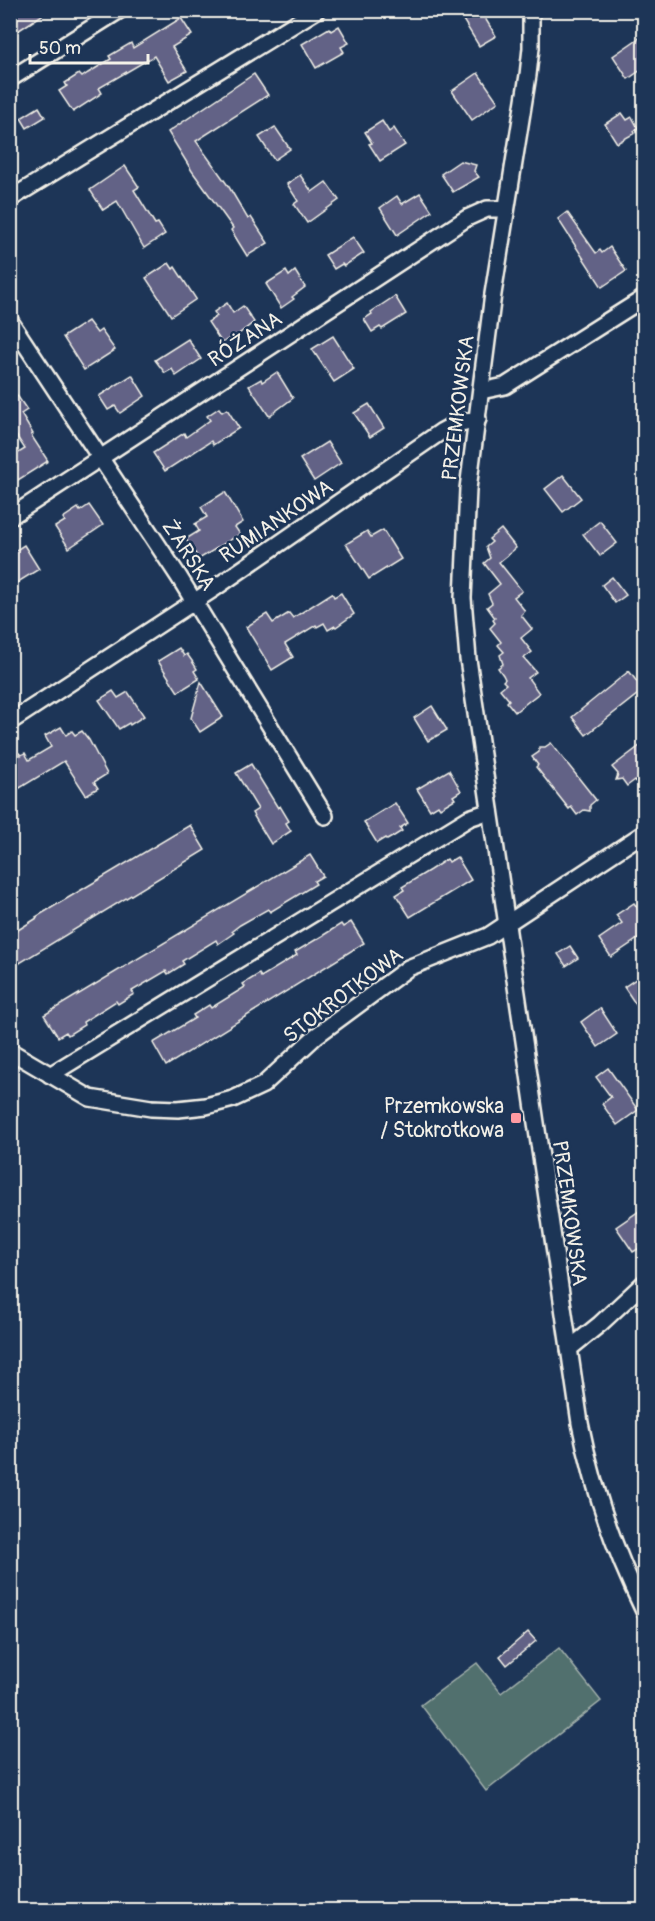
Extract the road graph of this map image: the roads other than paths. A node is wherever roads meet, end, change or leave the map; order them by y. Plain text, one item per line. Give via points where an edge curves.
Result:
1 (120, 10) edge
2 (316, 10) edge
3 (531, 10) edge
4 (10, 79) edge
5 (10, 199) edge
6 (506, 209) junction
7 (645, 298) edge
8 (10, 321) edge
9 (481, 392) junction
10 (478, 420) junction
11 (100, 459) junction
12 (10, 517) edge
13 (194, 602) junction
14 (10, 722) edge
15 (490, 811) junction
16 (325, 816) dead end
17 (645, 833) edge
18 (506, 923) junction
19 (10, 1051) edge
20 (50, 1075) junction
21 (645, 1283) edge
22 (569, 1349) junction
23 (645, 1611) edge

1 - 4 street
2 - 5 street
3 - 6 street, PRZEMKOWSKA via 528,75
6 - 9 street, PRZEMKOWSKA
6 - 11 street, RÓŻANA via 487,209 467,218
7 - 9 street via 505,386
8 - 11 street, ŻARSKA
9 - 10 street, PRZEMKOWSKA
10 - 13 street, RUMIANKOWA via 442,431
10 - 15 street, PRZEMKOWSKA via 465,516 464,598 468,659
11 - 12 street, RÓŻANA
11 - 13 street, ŻARSKA
13 - 14 street, RUMIANKOWA
13 - 16 street, ŻARSKA
15 - 18 street, PRZEMKOWSKA
15 - 20 street via 469,818
17 - 18 street, STOKROTKOWA
18 - 20 street, STOKROTKOWA via 488,936 408,968 316,1036 263,1085 233,1099 197,1107 151,1108 90,1098
18 - 22 street, PRZEMKOWSKA
19 - 20 street, STOKROTKOWA
21 - 22 street
22 - 23 street, PRZEMKOWSKA via 596,1493 613,1543

